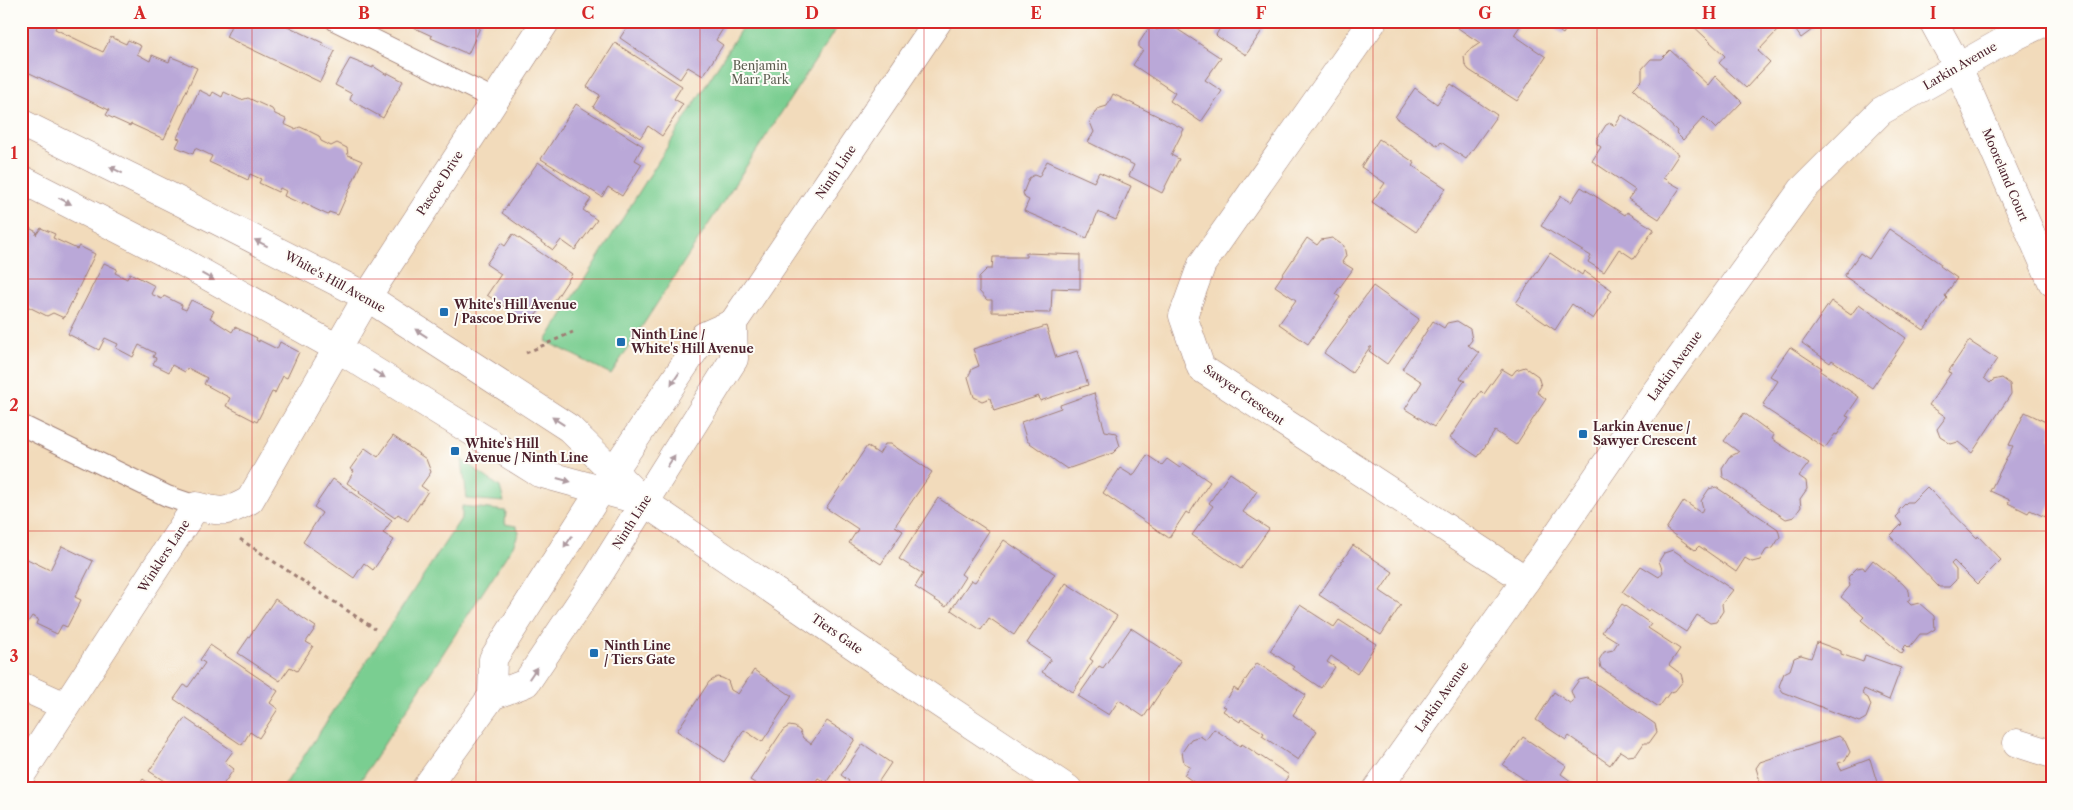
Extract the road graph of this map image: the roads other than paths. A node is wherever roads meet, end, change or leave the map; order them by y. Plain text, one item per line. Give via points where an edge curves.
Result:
1 (336, 21) edge
2 (546, 21) edge
3 (938, 21) edge
4 (1373, 21) edge
5 (1934, 21) edge
6 (2046, 21) edge
7 (1958, 67) junction
8 (494, 99) junction
9 (21, 123) edge
10 (21, 179) edge
11 (2052, 282) edge
12 (367, 297) junction
13 (733, 323) junction
14 (337, 348) junction
15 (21, 425) edge
16 (607, 481) junction
17 (644, 502) junction
18 (196, 506) junction
19 (1526, 580) junction
20 (21, 686) edge
21 (492, 696) junction
22 (65, 706) junction
23 (2017, 743) dead end
24 (2052, 754) edge
25 (21, 775) edge
26 (425, 789) edge
27 (1068, 789) edge
28 (1377, 789) edge

1 - 8 lane
2 - 8 street, Pascoe Drive
3 - 13 street, Ninth Line
4 - 19 street, Sawyer Crescent via 1202,264 1183,316 1201,368
5 - 7 street
6 - 7 street, Larkin Avenue
7 - 11 street, Mooreland Court
7 - 19 street, Larkin Avenue via 1881,111 1802,190 1655,393
8 - 12 street, Pascoe Drive
12 -> 9 street, White's Hill Avenue
10 -> 14 street, White's Hill Avenue via 179,260
12 - 14 street, Pascoe Drive
16 -> 12 street, White's Hill Avenue via 569,428
13 -> 16 street via 704,336
17 -> 13 street, Ninth Line via 734,359
14 -> 16 street, White's Hill Avenue via 539,473
14 - 18 street, Winklers Lane via 250,500 232,510
15 - 18 lane via 167,496
16 - 17 street, White's Hill Avenue
16 -> 21 street via 493,659
21 -> 17 street, Ninth Line via 526,683
17 - 27 street, Tiers Gate
18 - 22 street, Winklers Lane
19 - 28 street, Larkin Avenue
20 - 22 street
21 - 26 street
22 - 25 street, Winklers Lane
23 - 24 street

